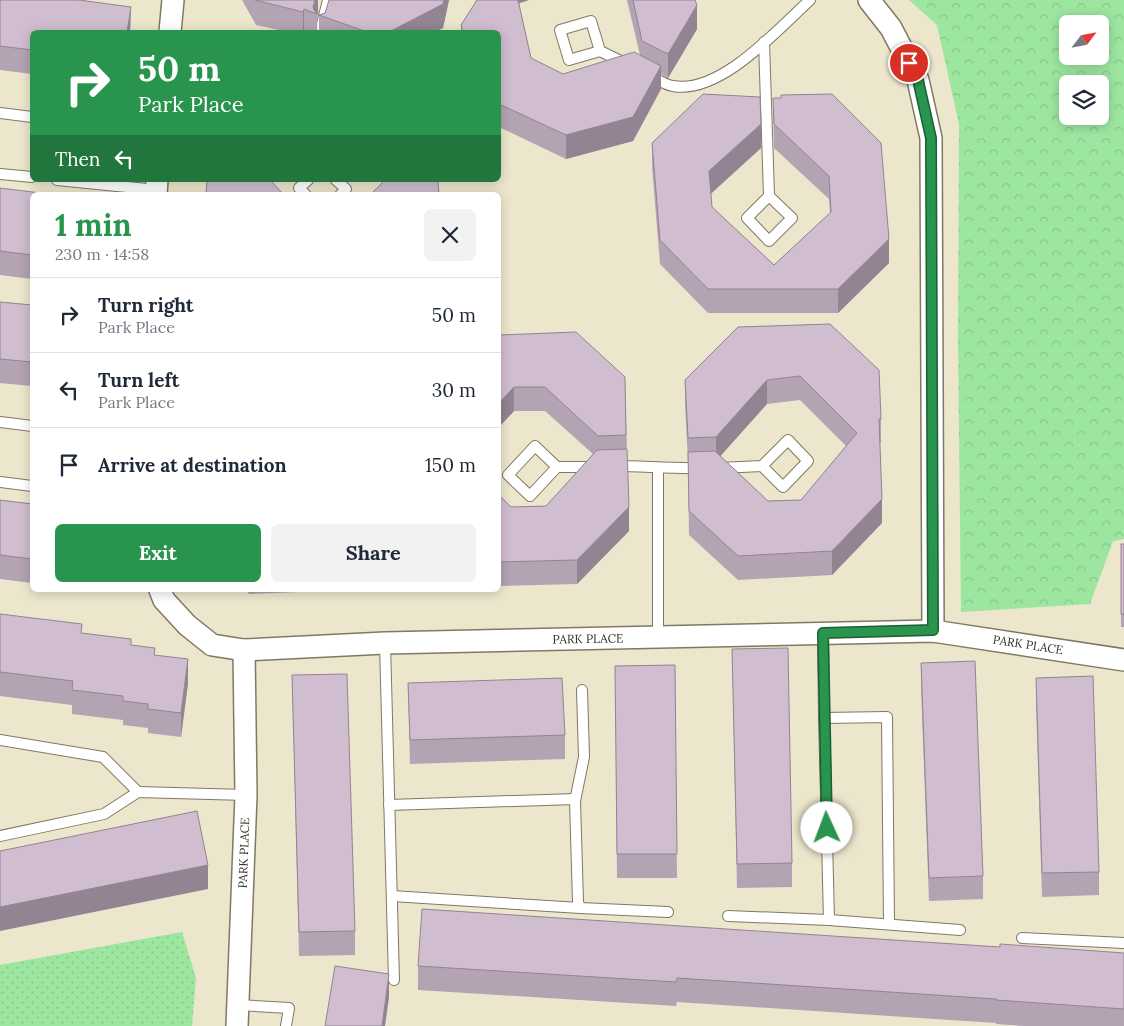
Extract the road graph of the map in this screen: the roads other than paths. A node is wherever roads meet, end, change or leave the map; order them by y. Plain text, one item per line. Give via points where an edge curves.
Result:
1 (173, 0) edge
2 (328, 0) edge
3 (810, 0) edge
4 (868, 0) edge
5 (170, 30) edge
6 (320, 30) edge
7 (764, 42) junction
8 (600, 51) junction
9 (0, 113) edge
10 (30, 116) edge
11 (0, 174) edge
12 (30, 178) edge
13 (95, 182) edge
14 (306, 182) edge
15 (338, 182) edge
16 (114, 183) edge
17 (157, 188) edge
18 (303, 192) edge
19 (343, 192) edge
20 (769, 196) junction
21 (0, 422) edge
22 (30, 426) edge
23 (762, 466) junction
24 (557, 467) junction
25 (658, 468) junction
26 (0, 482) edge
27 (30, 486) edge
28 (161, 592) edge
29 (933, 630) junction
30 (823, 633) junction
31 (658, 637) junction
32 (385, 644) junction
33 (244, 650) junction
34 (1124, 660) edge
35 (582, 690) dead end
36 (824, 718) junction
37 (0, 740) edge
38 (138, 792) junction
39 (246, 795) junction
40 (575, 799) junction
41 (389, 805) junction
42 (0, 836) edge
43 (392, 896) junction
44 (580, 908) junction
45 (668, 912) dead end
46 (728, 916) dead end
47 (829, 920) junction
48 (889, 924) junction
49 (960, 930) dead end
50 (1022, 938) dead end
51 (1124, 943) edge
52 (394, 980) dead end
53 (238, 1005) junction
54 (237, 1026) edge
55 (286, 1026) edge

1 - 5 street
2 - 6 lane
3 - 7 lane
4 - 29 street via 891,28 918,80 931,138
7 - 8 lane via 718,78 698,85 675,87
7 - 20 lane
8 - 8 lane via 591,21 560,30 569,60
9 - 10 lane
11 - 12 lane
13 - 16 lane
14 - 18 lane via 299,188
15 - 19 lane via 346,189
16 - 17 lane
20 - 20 lane via 747,218 769,241 792,218
21 - 22 lane
23 - 23 lane via 782,487 808,460 788,440
23 - 25 lane
24 - 24 lane via 535,446 508,474 530,496
24 - 25 lane
25 - 31 lane
26 - 27 lane
28 - 33 street, PARK PLACE via 187,625 212,644
29 - 30 street, PARK PLACE
29 - 34 street, PARK PLACE
30 - 31 street, PARK PLACE
30 - 36 lane
31 - 32 street, PARK PLACE
32 - 33 street, PARK PLACE
32 - 41 lane
33 - 39 street, PARK PLACE
35 - 40 lane via 584,756
36 - 47 lane
36 - 48 lane via 886,717
37 - 38 lane via 103,757
38 - 39 lane
38 - 42 lane via 104,814
39 - 53 street, PARK PLACE
40 - 41 lane
40 - 44 lane
41 - 43 lane
43 - 44 lane
43 - 52 lane
44 - 45 lane
46 - 47 lane
47 - 48 lane
48 - 49 lane
50 - 51 lane
53 - 54 street, PARK PLACE
53 - 55 lane via 289,1008

